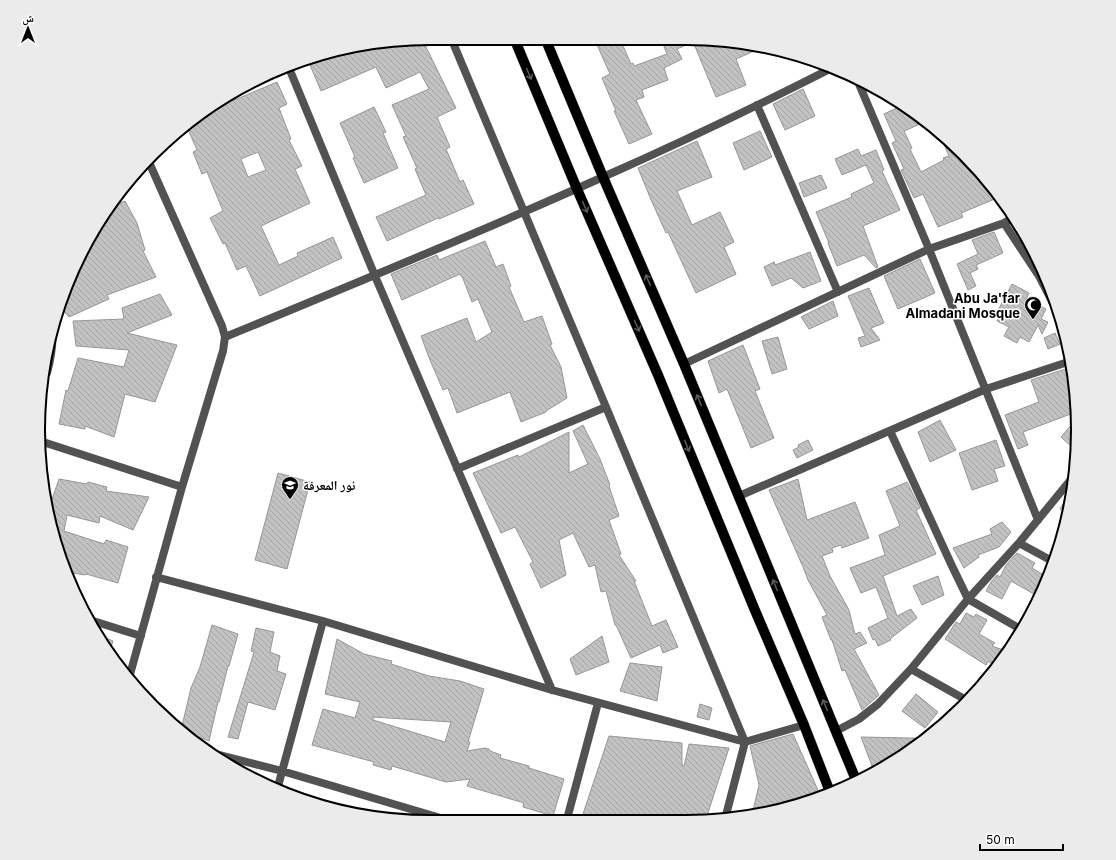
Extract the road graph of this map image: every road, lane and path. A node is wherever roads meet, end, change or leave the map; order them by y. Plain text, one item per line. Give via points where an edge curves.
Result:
1 (454, 45) edge
2 (517, 45) edge
3 (548, 45) edge
4 (290, 71) edge
5 (826, 71) edge
6 (860, 87) edge
7 (757, 105) junction
8 (151, 166) edge
9 (603, 177) junction
10 (577, 189) junction
11 (523, 211) junction
12 (1009, 220) edge
13 (1004, 223) junction
14 (929, 249) junction
15 (1038, 274) edge
16 (375, 276) junction
17 (838, 292) junction
18 (225, 337) junction
19 (1065, 363) edge
20 (684, 364) junction
21 (986, 389) junction
22 (606, 406) junction
23 (890, 430) junction
24 (46, 443) edge
25 (457, 469) junction
26 (1067, 484) edge
27 (182, 487) junction
28 (739, 496) junction
29 (1038, 520) junction
30 (1018, 543) junction
31 (1049, 559) edge
32 (156, 577) junction
33 (968, 599) junction
34 (323, 621) junction
35 (97, 622) edge
36 (1016, 627) edge
37 (141, 636) junction
38 (911, 669) junction
39 (131, 671) edge
40 (552, 690) junction
41 (962, 698) edge
42 (598, 703) junction
43 (804, 725) junction
44 (836, 731) junction
45 (745, 742) junction
46 (227, 757) edge
47 (282, 771) junction
48 (854, 776) edge
49 (279, 784) edge
50 (828, 788) edge
51 (727, 813) edge
52 (428, 815) edge
53 (567, 815) edge

1 - 11 street
2 -> 10 main road
3 - 9 main road
4 - 16 street
5 - 7 street
6 - 14 street
7 - 9 street
7 - 17 street
8 - 18 street
9 - 10 street
20 -> 9 main road
10 - 11 street
10 -> 43 main road via 658,375
11 - 16 street
11 - 22 street
12 - 13 street
13 - 14 street
13 - 15 street
14 - 17 street
14 - 21 street
16 - 18 street
16 - 25 street
17 - 20 street
18 - 27 street
19 - 21 street
28 -> 20 main road
21 - 23 street
21 - 29 street
22 - 25 street
22 - 45 street
23 - 28 street
23 - 33 street
24 - 27 street
25 - 40 street
26 - 29 street
27 - 32 street
44 -> 28 main road
29 - 30 street
30 - 31 street
30 - 33 street
32 - 34 street
32 - 37 street
33 - 36 street
33 - 38 street
34 - 40 street
34 - 47 street
35 - 37 street
37 - 39 street
38 - 41 street
38 - 44 street via 878,704 859,719
40 - 42 street
42 - 45 street
42 - 53 street
43 - 45 street
43 - 50 main road
44 - 48 main road
45 - 51 street
46 - 47 street
47 - 49 street
47 - 52 street

